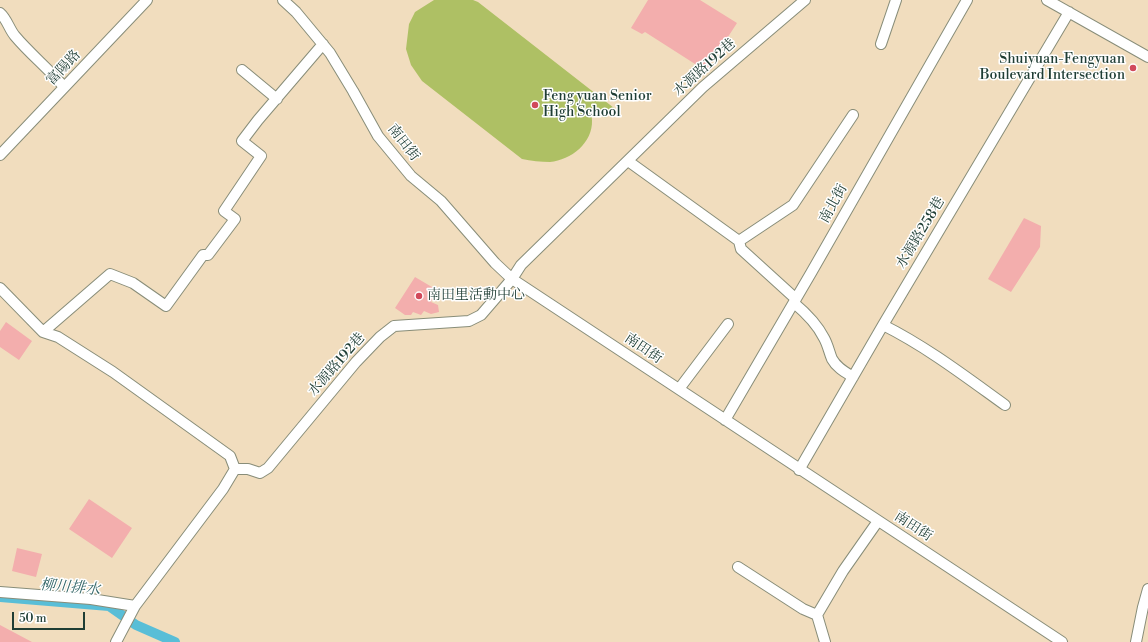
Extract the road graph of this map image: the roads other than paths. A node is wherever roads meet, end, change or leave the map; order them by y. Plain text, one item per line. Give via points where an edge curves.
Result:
1 (147, 0) edge
2 (283, 0) edge
3 (805, 0) edge
4 (896, 0) edge
5 (967, 0) edge
6 (1047, 0) edge
7 (1069, 12) junction
8 (0, 13) edge
9 (323, 44) junction
10 (881, 44) dead end
11 (1148, 57) edge
12 (242, 70) dead end
13 (64, 87) junction
14 (277, 99) junction
15 (853, 115) dead end
16 (0, 155) edge
17 (628, 161) junction
18 (739, 241) junction
19 (512, 279) junction
20 (0, 288) edge
21 (795, 301) junction
22 (728, 324) dead end
23 (883, 325) junction
24 (43, 332) junction
25 (853, 377) junction
26 (679, 390) junction
27 (1005, 405) dead end
28 (725, 420) junction
29 (235, 469) junction
30 (799, 470) junction
31 (878, 521) junction
32 (738, 566) dead end
33 (1148, 589) edge
34 (0, 592) edge
35 (134, 606) junction
36 (817, 615) junction
37 (1056, 640) edge
38 (116, 642) edge
39 (825, 642) edge
40 (1136, 642) edge

1 - 13 street, 富陽路
2 - 9 street, 南田街
3 - 17 street, 水源路192巷 via 703,87
4 - 10 street
5 - 21 street, 南北街
6 - 7 street
7 - 11 street
7 - 23 street, 水源路258巷
8 - 13 street via 30,53
9 - 14 street
9 - 19 street, 南田街 via 378,136 411,176 441,201
12 - 14 street
13 - 16 street, 富陽路
14 - 24 street via 242,141 261,156 224,211 235,219 208,255 203,255 166,306 133,284 110,274
15 - 18 street via 793,205
17 - 18 street
17 - 19 street, 水源路192巷 via 521,265
18 - 21 street via 741,249
19 - 26 street, 南田街
19 - 29 street, 水源路192巷 via 481,315 469,321 394,326 356,362 268,468 260,473 248,469
20 - 24 street
21 - 25 street via 825,339 835,364
21 - 28 street, 南北街
22 - 26 street
23 - 25 street, 水源路258巷
23 - 27 street via 930,352
24 - 29 street via 58,337 113,372 230,456
25 - 30 street, 水源路258巷
26 - 28 street, 南田街
28 - 30 street, 南田街
29 - 35 street via 223,489
30 - 31 street, 南田街
31 - 36 street via 843,571
31 - 37 street, 南田街
32 - 36 street via 803,609
33 - 40 street
34 - 35 street via 91,599
35 - 38 street
36 - 39 street

